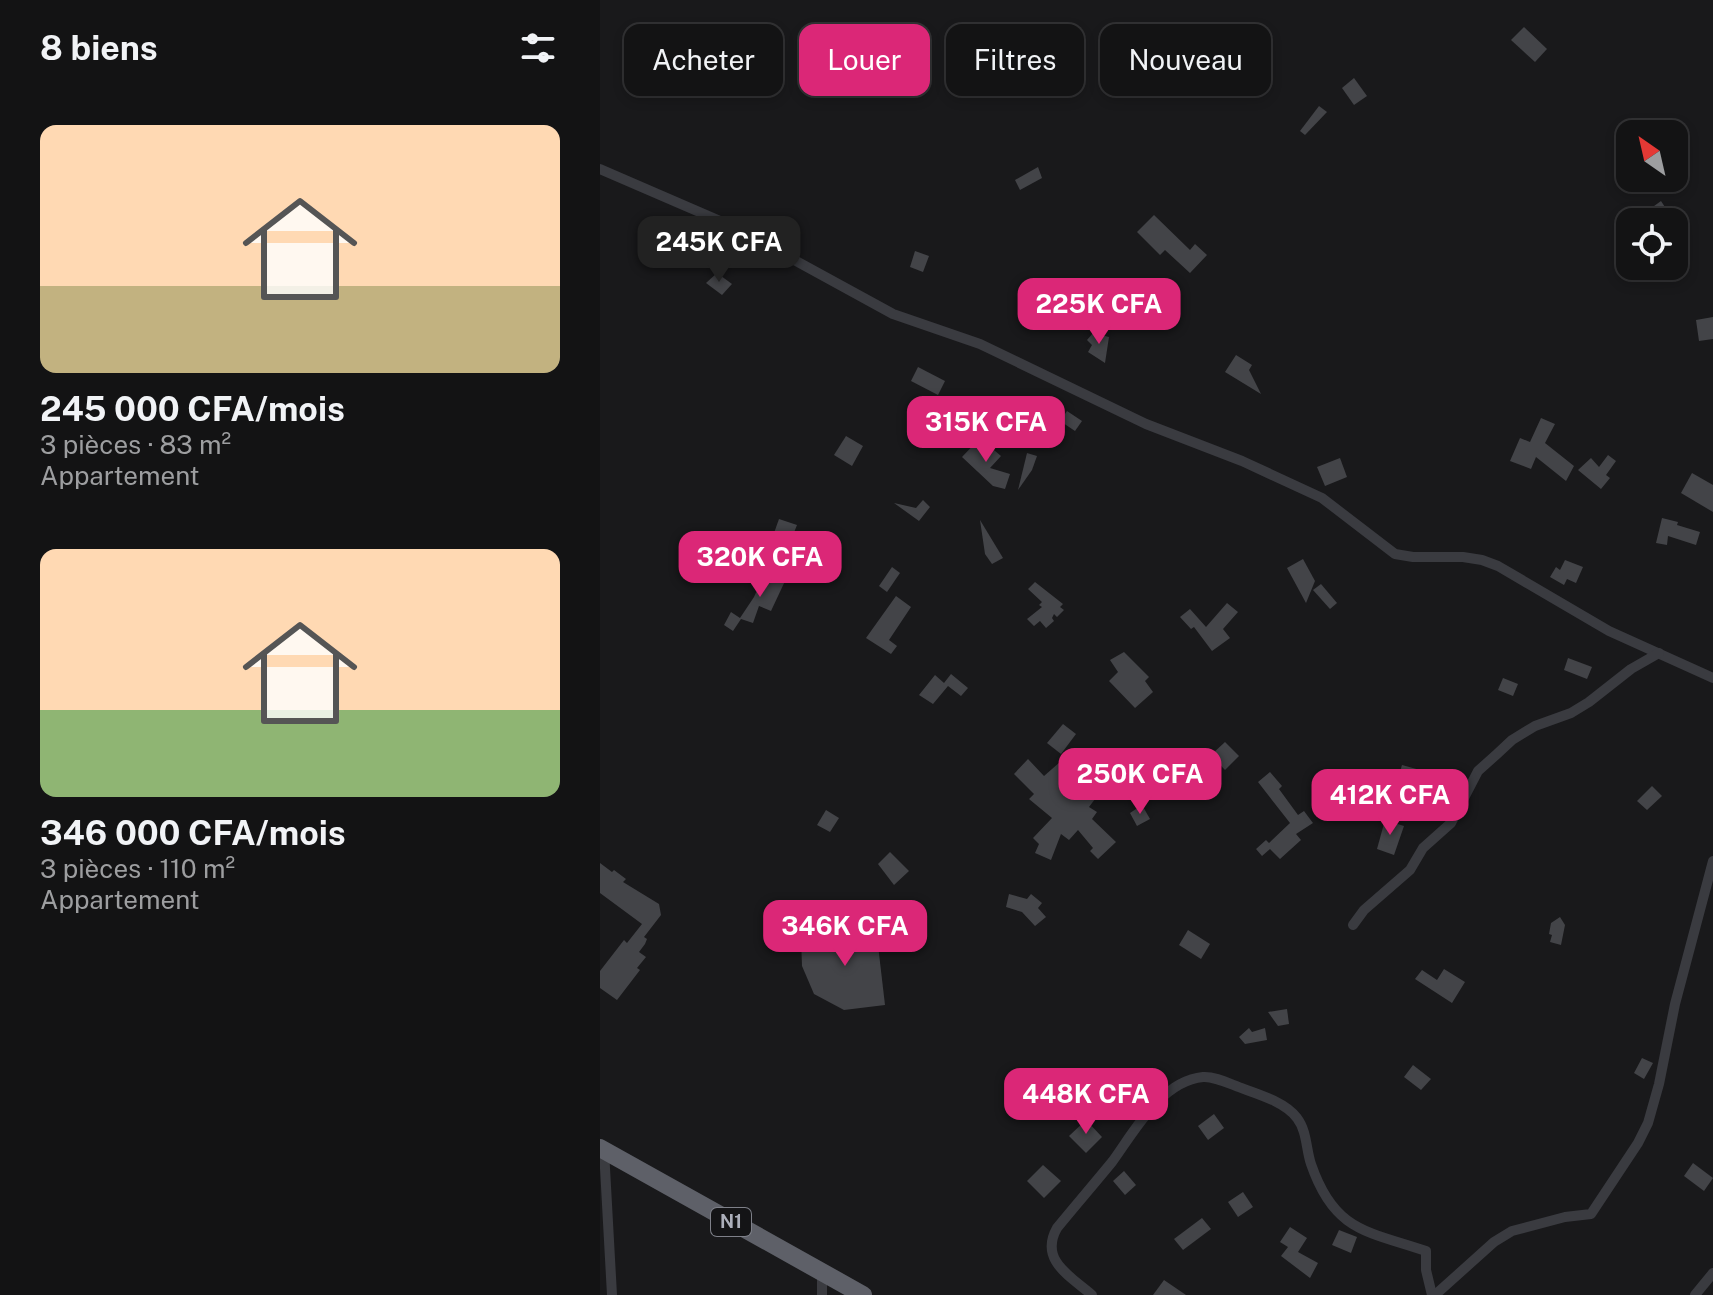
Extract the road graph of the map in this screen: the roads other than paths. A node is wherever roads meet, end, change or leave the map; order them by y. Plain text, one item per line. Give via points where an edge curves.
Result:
1 (600, 169) edge
2 (1659, 653) junction
3 (1713, 678) edge
4 (1713, 861) edge
5 (1353, 925) dead end
6 (602, 1149) edge
7 (822, 1272) junction
8 (1713, 1273) edge
9 (612, 1295) edge
10 (822, 1295) edge
11 (863, 1295) edge
12 (1092, 1295) edge
13 (1434, 1295) edge
14 (1695, 1295) edge

1 - 2 street via 734,227 893,314 980,344 1146,424 1322,498 1395,554 1463,557 1498,566 1609,631
2 - 3 street
2 - 5 street via 1571,713 1535,726 1504,747 1478,771 1451,823
4 - 13 street via 1653,1106 1609,1190 1591,1214 1512,1231
6 - 7 highway, N1
6 - 9 street
7 - 10 street
7 - 11 highway, N1
8 - 14 street
12 - 13 street via 1058,1265 1050,1240 1147,1110 1190,1080 1206,1076 1264,1096 1293,1113 1304,1132 1311,1164 1339,1216 1353,1226 1426,1251

